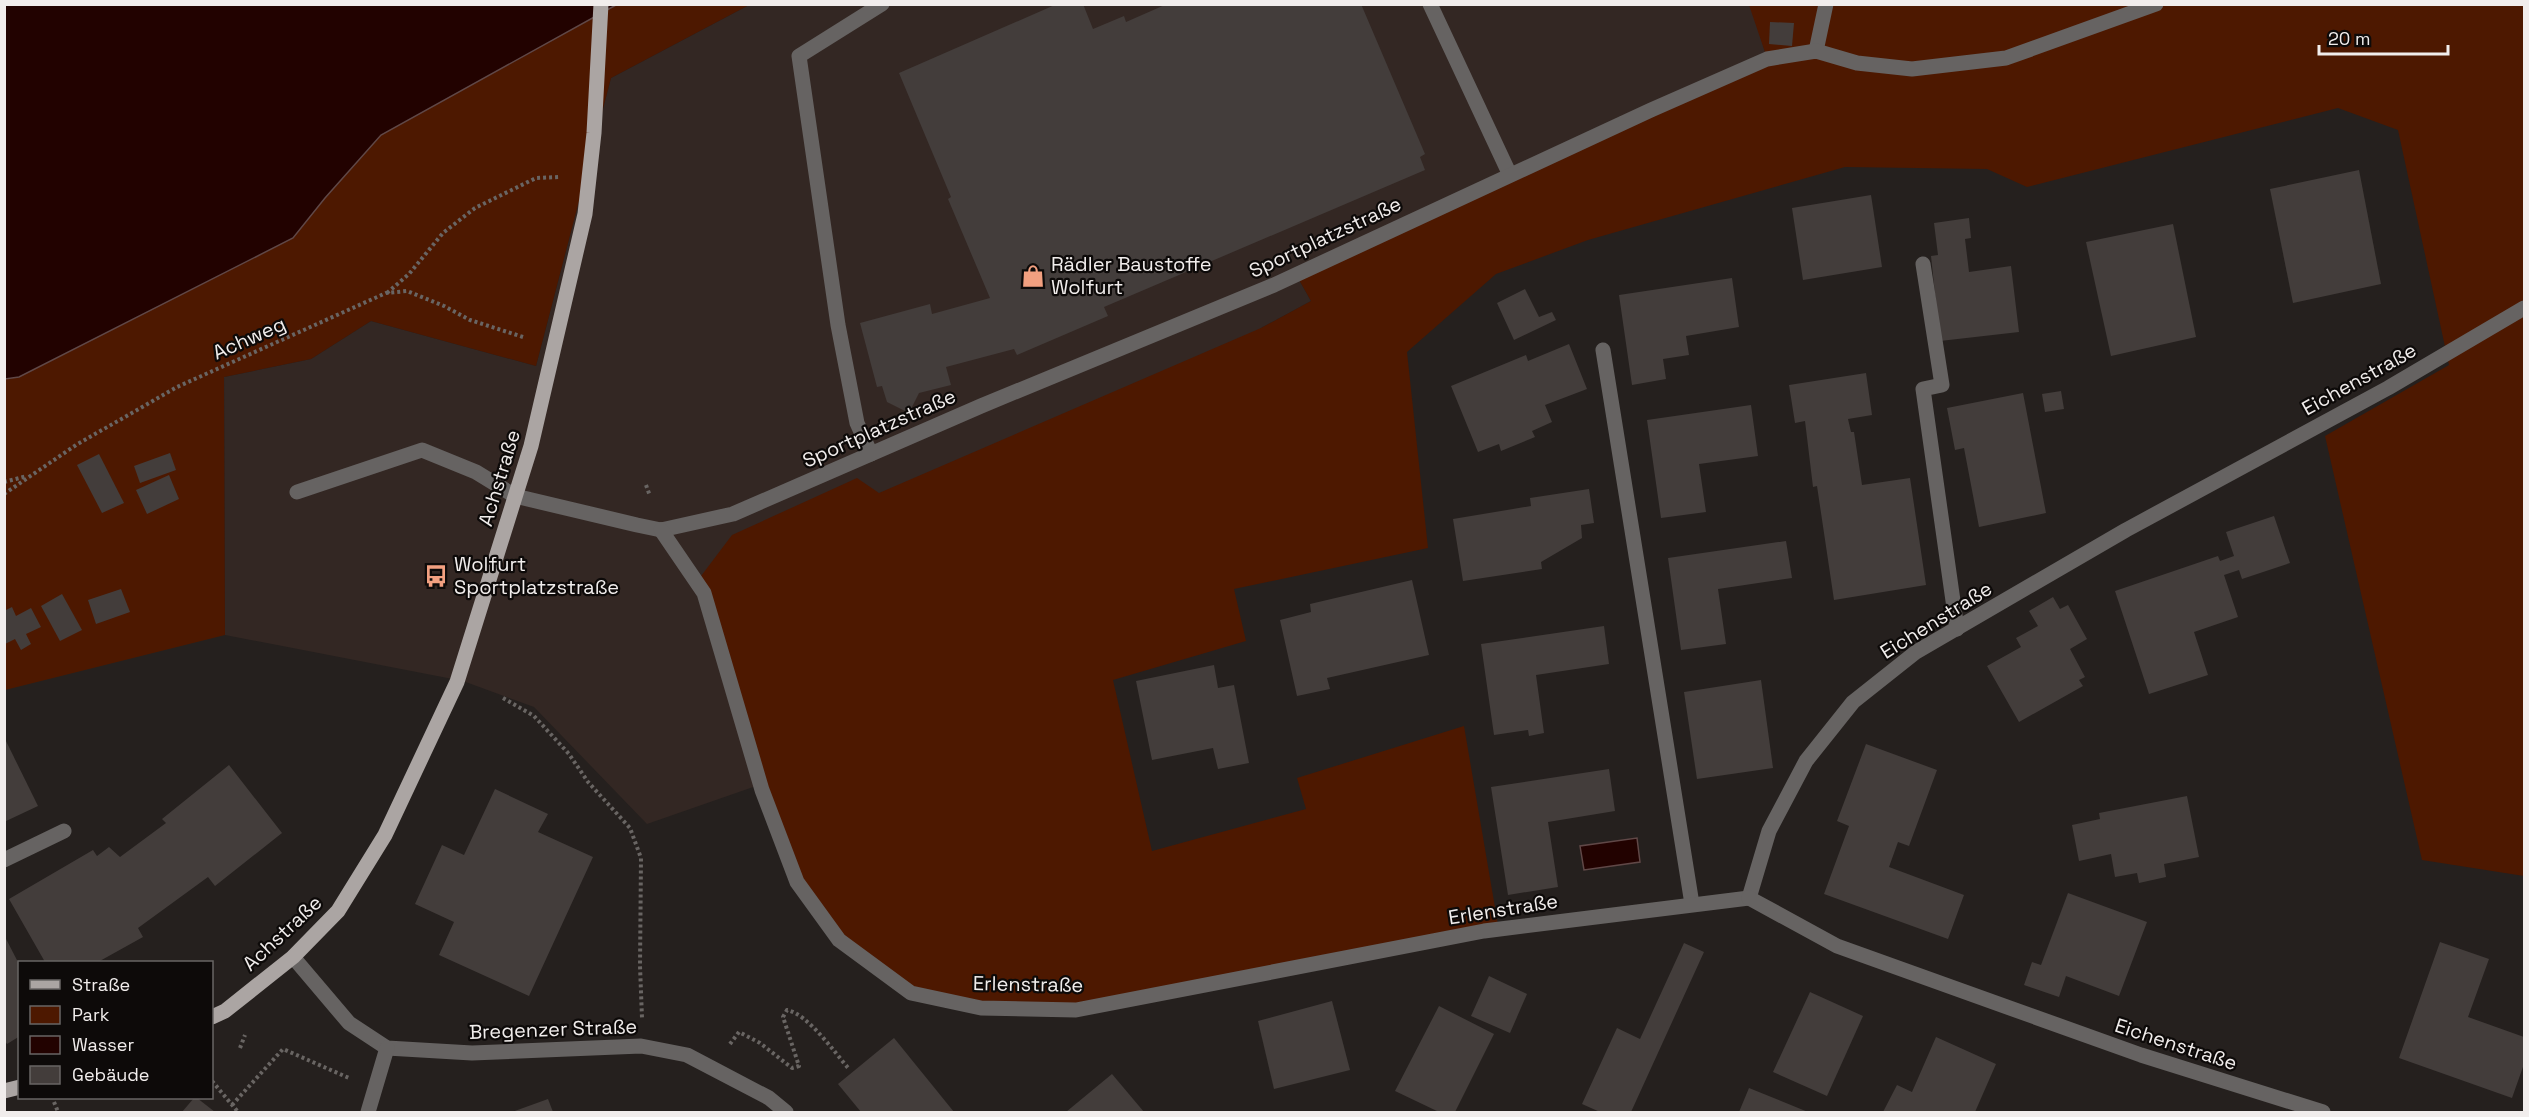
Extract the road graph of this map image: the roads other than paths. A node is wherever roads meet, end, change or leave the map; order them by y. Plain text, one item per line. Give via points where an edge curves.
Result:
1 (601, 4) edge
2 (882, 4) edge
3 (1430, 4) edge
4 (1826, 4) edge
5 (2156, 4) edge
6 (1816, 51) junction
7 (1510, 175) junction
8 (1923, 264) dead end
9 (2524, 308) edge
10 (1603, 350) dead end
11 (871, 454) junction
12 (297, 492) dead end
13 (515, 496) junction
14 (661, 530) junction
15 (1957, 629) junction
16 (64, 831) dead end
17 (4, 860) edge
18 (1749, 898) junction
19 (1692, 904) junction
20 (293, 957) junction
21 (213, 1017) edge
22 (387, 1048) junction
23 (368, 1113) edge
24 (786, 1113) edge
25 (2323, 1113) edge

1 - 13 main road, Achstraße via 585,214 556,346
2 - 11 street via 799,56 838,325 857,423
3 - 7 street
4 - 6 street
5 - 6 street, Sportplatzstraße via 2006,58 1912,69 1857,63
6 - 7 street, Sportplatzstraße via 1767,59
7 - 11 street, Sportplatzstraße via 1274,285
8 - 15 street via 1942,386 1923,389
9 - 15 street, Eichenstraße
10 - 19 street
11 - 14 street, Sportplatzstraße via 733,514
12 - 13 street, Sportplatzstraße via 422,450 476,472
13 - 14 street, Sportplatzstraße
13 - 20 main road, Achstraße via 457,682 385,835 338,911
14 - 19 street, Erlenstraße via 704,593 762,790 797,882 839,940 911,993 981,1008 1076,1010 1484,931
15 - 18 street, Eichenstraße via 1916,652 1853,702 1806,761 1769,831
16 - 17 street
18 - 19 street, Erlenstraße
18 - 25 street, Eichenstraße via 1837,946 2141,1055
20 - 21 main road, Achstraße
20 - 22 street, Bregenzer Straße via 349,1023
22 - 23 street
22 - 24 street, Bregenzer Straße via 472,1053 641,1046 687,1055 769,1098

